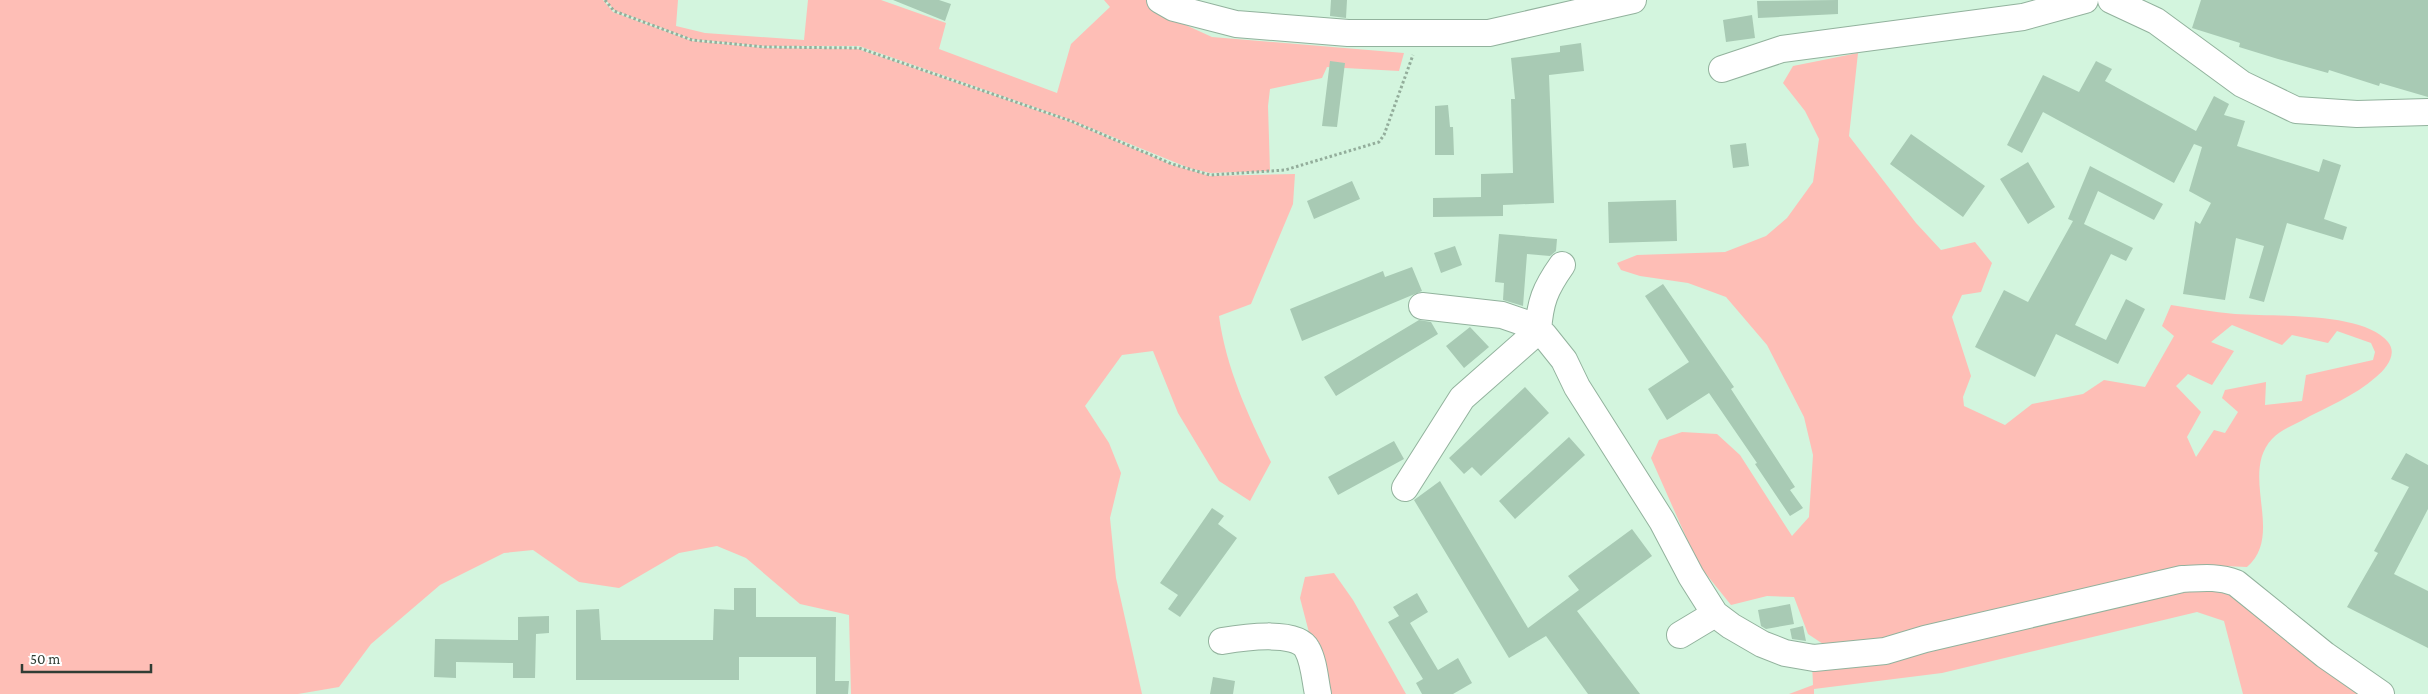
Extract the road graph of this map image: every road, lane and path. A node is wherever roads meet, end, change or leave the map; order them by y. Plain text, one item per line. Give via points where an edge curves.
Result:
1 (605, 0) edge
2 (1160, 0) edge
3 (1633, 0) edge
4 (2085, 0) edge
5 (2111, 0) edge
6 (1420, 33) junction
7 (1722, 69) dead end
8 (2428, 112) edge
9 (1562, 265) dead end
10 (1422, 306) dead end
11 (1538, 331) junction
12 (1405, 488) dead end
13 (1715, 614) junction
14 (1680, 635) dead end
15 (1222, 641) dead end
16 (1318, 694) edge
17 (2381, 694) edge

1 - 6 path via 614,11 692,40 765,47 859,48 1071,121 1172,164 1210,175 1285,170 1379,142 1400,94
2 - 6 street via 1183,11 1236,24 1348,33
3 - 6 street via 1489,33
4 - 7 street via 2023,17 1782,49
5 - 8 street via 2156,21 2242,84 2296,110 2357,114
9 - 11 street via 1540,304
10 - 11 street via 1502,315
11 - 12 street via 1462,398
11 - 13 street via 1564,360 1577,387 1662,521
13 - 14 street
13 - 17 street via 1762,644 1785,653 1823,657 1886,651 2182,579 2223,578 2244,589 2324,654
15 - 16 street via 1271,637 1300,641 1307,648

